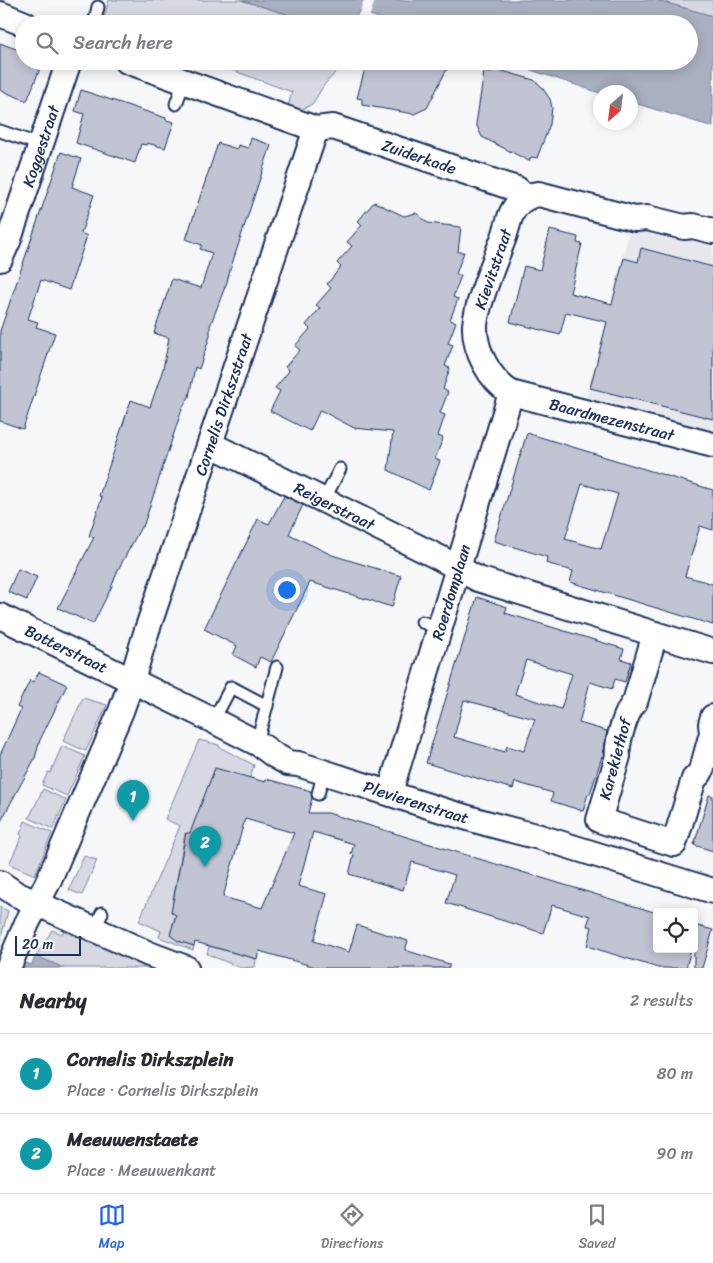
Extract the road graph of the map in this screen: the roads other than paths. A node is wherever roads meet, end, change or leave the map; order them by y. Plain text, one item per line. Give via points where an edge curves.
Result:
1 (98, 7) dead end
2 (0, 14) edge
3 (96, 15) edge
4 (15, 20) edge
5 (66, 70) edge
6 (151, 70) edge
7 (184, 82) junction
8 (176, 104) dead end
9 (316, 129) junction
10 (0, 131) edge
11 (41, 145) junction
12 (526, 198) junction
13 (713, 231) edge
14 (0, 259) edge
15 (512, 393) junction
16 (210, 444) junction
17 (713, 445) edge
18 (340, 469) dead end
19 (324, 500) junction
20 (458, 568) junction
21 (0, 616) edge
22 (656, 634) junction
23 (713, 652) edge
24 (277, 668) dead end
25 (132, 680) junction
26 (267, 706) junction
27 (713, 717) edge
28 (213, 721) junction
29 (254, 742) junction
30 (390, 792) junction
31 (635, 832) junction
32 (626, 863) junction
33 (0, 883) edge
34 (713, 890) edge
35 (37, 903) junction
36 (10, 963) edge
37 (186, 968) edge

1 - 3 lane
2 - 4 street
5 - 11 street, Koggestraat
6 - 7 street, Zuiderkade
7 - 8 lane
7 - 9 street, Zuiderkade
9 - 12 street, Zuiderkade via 333,127 517,189
9 - 16 street, Cornelis Dirkszstraat
10 - 11 lane
11 - 14 street, Koggestraat
12 - 13 street via 539,194 635,219 646,218
12 - 15 street, Kievitstraat via 514,209 475,325 478,346 486,365 500,385
15 - 17 street, Baardmezenstraat
15 - 20 street, Roerdomplaan
16 - 19 street, Reigerstraat
16 - 25 street, Cornelis Dirkszstraat
18 - 19 lane
19 - 20 street, Reigerstraat
20 - 22 street via 478,579
20 - 30 street, Roerdomplaan via 431,625
21 - 25 street, Botterstraat
22 - 23 street
22 - 31 street, Karekiethof via 635,702 629,708 599,820
24 - 26 lane
25 - 28 street, Plevierenstraat via 172,706
25 - 35 street, Cornelis Dirkszstraat
26 - 28 lane via 231,687
26 - 29 lane
27 - 31 street, Karekiethof via 704,762 700,774 694,779 674,844
28 - 29 street, Plevierenstraat
29 - 30 street, Plevierenstraat via 321,783
30 - 32 street, Plevierenstraat
31 - 32 street
32 - 34 street, Plevierenstraat
33 - 35 street
35 - 36 street, Cornelis Dirkszstraat
35 - 37 street via 98,921 148,954

